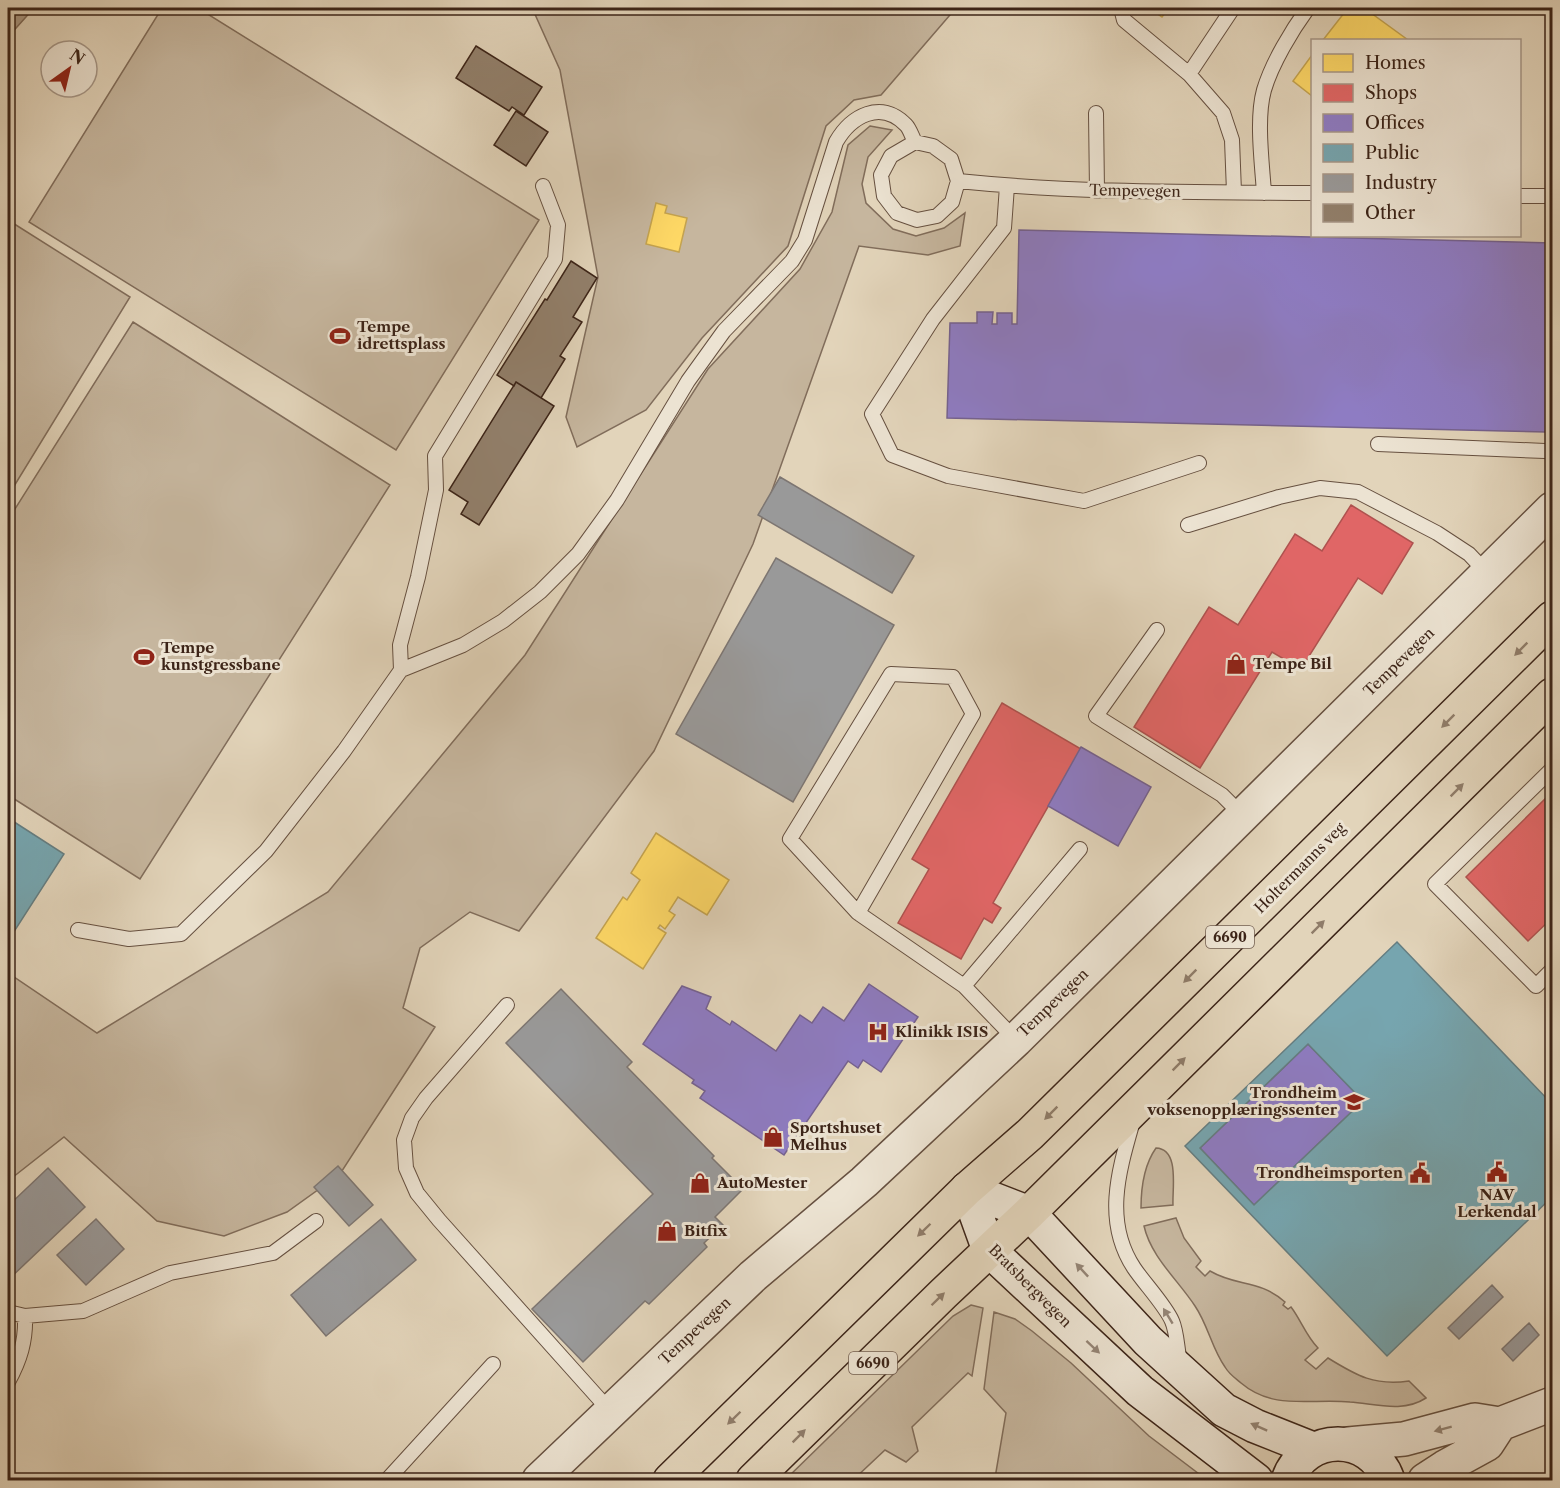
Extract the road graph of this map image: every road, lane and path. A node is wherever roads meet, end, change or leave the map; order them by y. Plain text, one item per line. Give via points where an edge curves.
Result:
1 (1121, 8) edge
2 (1233, 8) edge
3 (1308, 8) edge
4 (1189, 74) junction
5 (1096, 113) dead end
6 (915, 142) junction
7 (958, 181) junction
8 (543, 186) dead end
9 (1007, 186) junction
10 (1097, 191) junction
11 (1234, 192) junction
12 (1264, 193) junction
13 (1311, 193) edge
14 (1521, 196) edge
15 (1552, 196) edge
16 (1378, 444) dead end
17 (1550, 450) edge
18 (1198, 463) dead end
19 (1552, 509) edge
20 (1188, 525) dead end
21 (1488, 575) junction
22 (1552, 618) edge
23 (1158, 630) dead end
24 (401, 670) junction
25 (1552, 695) edge
26 (1552, 769) edge
27 (1242, 815) junction
28 (1080, 849) dead end
29 (858, 913) junction
30 (78, 930) dead end
31 (1552, 970) edge
32 (964, 986) junction
33 (507, 1005) dead end
34 (1016, 1040) junction
35 (1138, 1105) junction
36 (967, 1189) junction
37 (1029, 1213) junction
38 (316, 1221) dead end
39 (989, 1250) junction
40 (8, 1312) edge
41 (25, 1316) junction
42 (493, 1364) dead end
43 (1182, 1373) junction
44 (8, 1382) edge
45 (1552, 1404) edge
46 (610, 1411) junction
47 (1500, 1424) junction
48 (1348, 1444) junction
49 (1313, 1449) junction
50 (387, 1480) edge
51 (539, 1480) edge
52 (670, 1480) edge
53 (753, 1480) edge
54 (1256, 1480) edge
55 (1288, 1480) edge
56 (1388, 1480) edge
57 (1425, 1480) edge

1 - 4 lane via 1124,20
2 - 4 lane
3 - 12 lane via 1290,33 1264,90 1260,130
4 - 11 lane via 1223,113 1232,140
5 - 10 lane
6 - 7 lane via 933,146 951,159
6 - 7 lane via 891,156 881,175 884,196 897,213 917,220 937,216 952,202
6 - 24 lane via 907,126 887,112 857,118 844,128 805,240 792,261 724,331 578,554 540,592 503,621 463,645
7 - 9 lane, Tempevegen
8 - 24 lane via 558,225 555,259 435,456 436,490 400,645
9 - 10 lane, Tempevegen
9 - 18 lane via 1004,228 933,319 872,414 892,455 948,476 1084,501
10 - 11 lane, Tempevegen
11 - 12 lane, Tempevegen
12 - 13 lane, Tempevegen
14 - 15 lane
16 - 17 lane
19 - 21 street, Tempevegen
20 - 21 lane via 1320,488 1358,492 1437,532 1469,554
21 - 27 street, Tempevegen
22 -> 36 main road, Holtermanns veg / 6690 via 1030,1134
23 - 27 lane via 1096,716 1222,795
24 - 30 lane via 345,751 267,851 181,934 129,939
35 -> 25 main road, 6690
26 - 31 lane via 1435,884 1536,986
27 - 34 street, Tempevegen
28 - 32 lane
29 - 29 lane via 973,714 953,677 891,674 790,839
29 - 32 lane
32 - 34 lane
33 - 46 lane via 412,1118 404,1140 406,1168 417,1193 439,1220
34 - 46 street, Tempevegen via 864,1182 753,1276
35 - 37 main road, 6690
43 -> 35 lane via 1172,1321 1132,1266 1122,1243 1115,1203
36 - 37 street
36 - 39 street, Bratsbergvegen
36 -> 52 main road, 6690
37 - 39 main road, 6690
43 -> 37 street
38 - 41 lane via 273,1253 170,1273 83,1311
53 -> 39 main road, 6690
39 -> 54 street, Bratsbergvegen via 1140,1391
40 - 41 lane
41 - 44 lane via 23,1349
42 - 50 lane
49 -> 43 street via 1224,1410
45 - 47 street
46 - 51 street, Tempevegen
47 -> 48 street via 1475,1420 1404,1439
47 - 57 street via 1487,1444
48 - 49 street
48 - 56 street via 1378,1462
49 - 55 street via 1300,1459

